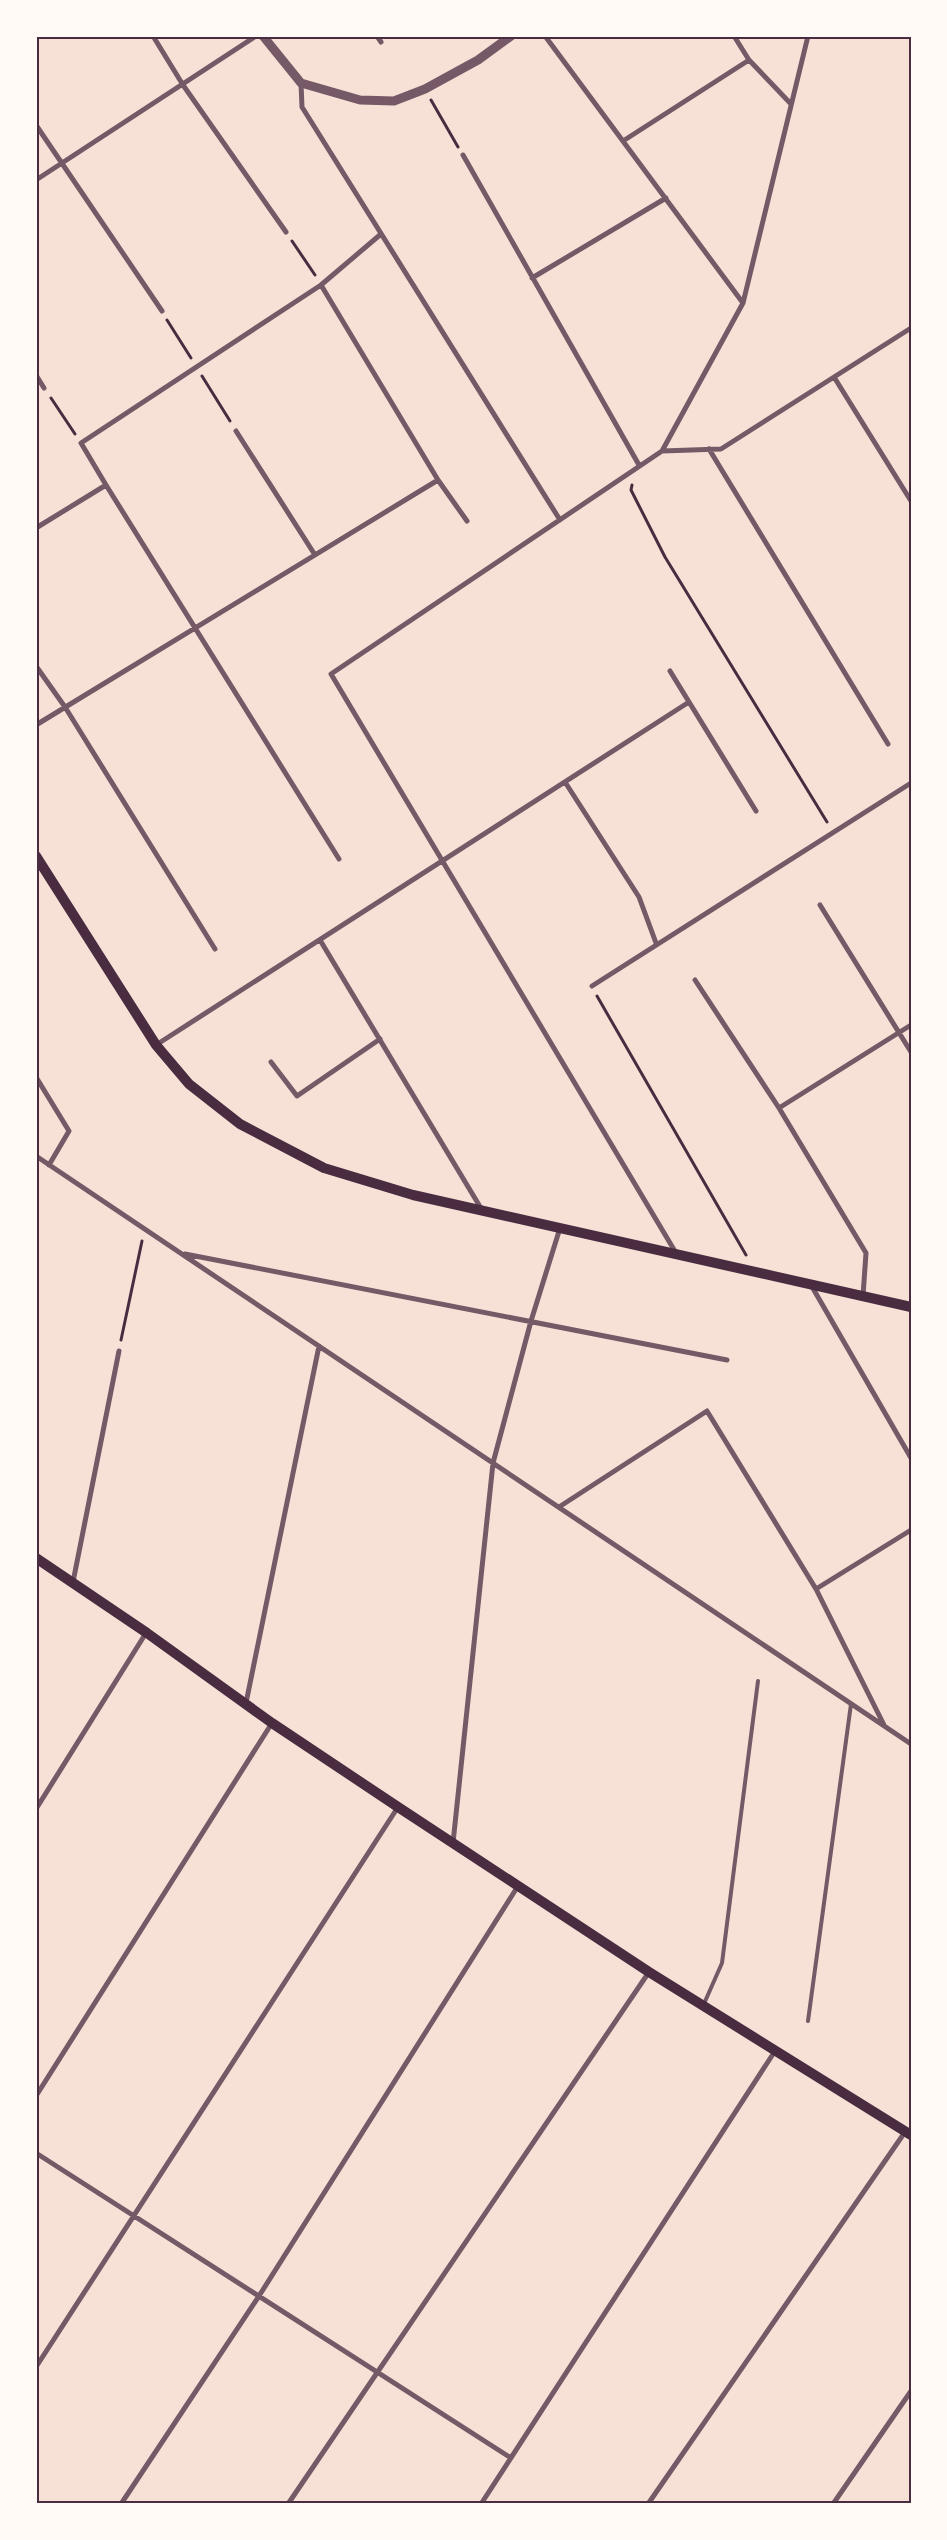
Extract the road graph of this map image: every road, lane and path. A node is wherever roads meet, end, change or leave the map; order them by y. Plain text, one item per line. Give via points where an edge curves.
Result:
1 (154, 36) edge
2 (256, 36) edge
3 (263, 36) edge
4 (378, 36) edge
5 (511, 36) edge
6 (545, 36) edge
7 (734, 36) edge
8 (808, 36) edge
9 (381, 42) dead end
10 (749, 60) junction
11 (301, 83) junction
12 (182, 85) junction
13 (425, 89) junction
14 (791, 104) junction
15 (36, 125) edge
16 (623, 141) junction
17 (462, 155) joint
18 (61, 164) junction
19 (36, 180) edge
20 (666, 198) junction
21 (286, 232) joint
22 (381, 234) junction
23 (532, 278) junction
24 (321, 284) junction
25 (743, 303) junction
26 (162, 311) dead end
27 (911, 328) edge
28 (36, 375) edge
29 (834, 376) junction
30 (44, 388) joint
31 (236, 430) dead end
32 (81, 443) junction
33 (709, 449) junction
34 (662, 451) junction
35 (639, 465) junction
36 (438, 480) junction
37 (106, 485) junction
38 (911, 501) edge
39 (560, 520) junction
40 (467, 521) dead end
41 (36, 528) edge
42 (315, 555) junction
43 (195, 628) junction
44 (36, 666) edge
45 (670, 671) dead end
46 (689, 702) junction
47 (65, 707) junction
48 (36, 725) edge
49 (888, 744) dead end
50 (566, 782) junction
51 (911, 783) edge
52 (756, 811) dead end
53 (834, 832) junction
54 (36, 856) edge
55 (338, 859) dead end
56 (444, 861) junction
57 (820, 904) dead end
58 (320, 940) junction
59 (656, 943) junction
60 (215, 949) dead end
61 (695, 980) dead end
62 (592, 986) joint
63 (911, 1026) edge
64 (899, 1032) junction
65 (380, 1039) junction
66 (156, 1045) junction
67 (911, 1052) edge
68 (271, 1062) dead end
69 (36, 1077) edge
70 (779, 1108) junction
71 (36, 1156) edge
72 (49, 1165) junction
73 (483, 1211) junction
74 (560, 1228) junction
75 (145, 1229) junction
76 (181, 1253) junction
77 (677, 1254) junction
78 (756, 1272) junction
79 (811, 1284) junction
80 (863, 1296) junction
81 (911, 1307) edge
82 (531, 1321) junction
83 (319, 1346) junction
84 (119, 1351) joint
85 (727, 1360) dead end
86 (911, 1458) edge
87 (493, 1463) junction
88 (559, 1507) junction
89 (911, 1530) edge
90 (36, 1558) edge
91 (73, 1583) junction
92 (816, 1589) junction
93 (147, 1633) junction
94 (758, 1681) dead end
95 (246, 1704) junction
96 (851, 1704) junction
97 (272, 1724) junction
98 (885, 1726) junction
99 (911, 1744) edge
100 (398, 1807) junction
101 (36, 1809) edge
102 (453, 1843) junction
103 (518, 1886) junction
104 (649, 1972) junction
105 (704, 2006) junction
106 (808, 2021) dead end
107 (775, 2051) junction
108 (36, 2096) edge
109 (908, 2133) edge
110 (36, 2153) edge
111 (135, 2216) junction
112 (258, 2296) junction
113 (36, 2367) edge
114 (376, 2372) junction
115 (911, 2391) edge
116 (511, 2458) junction
117 (121, 2504) edge
118 (288, 2504) edge
119 (481, 2504) edge
120 (648, 2504) edge
121 (833, 2504) edge

1 - 12 street
2 - 12 street
3 - 11 street
4 - 9 street
5 - 13 street via 478,60
6 - 16 street
7 - 10 street
8 - 14 street
10 - 14 street
10 - 16 street
11 - 13 street via 360,100 394,102
11 - 22 street via 302,107
12 - 18 street
12 - 21 street
13 - 17 path
14 - 25 street
15 - 18 street
16 - 20 street
17 - 23 street
18 - 19 street
18 - 26 street
20 - 23 street
20 - 25 street
21 - 24 path
22 - 24 street
22 - 39 street
23 - 35 street
24 - 32 street
24 - 36 street
25 - 34 street
27 - 29 street
28 - 30 street
29 - 33 street via 721,449
29 - 38 street
30 - 32 path
31 - 42 street
32 - 37 street
33 - 34 street
33 - 49 street
34 - 35 street
35 - 39 street
35 - 53 path via 631,490 665,557
36 - 40 street
36 - 42 street
37 - 41 street
37 - 43 street
39 - 56 street via 331,674
42 - 43 street
43 - 47 street
43 - 55 street
44 - 47 street
45 - 46 street
46 - 50 street
46 - 52 street
47 - 48 street
47 - 60 street
50 - 56 street
50 - 59 street via 639,897
51 - 53 street
53 - 59 street
54 - 66 main road
56 - 58 street
56 - 77 street
57 - 64 street
58 - 65 street
58 - 66 street
59 - 62 street
61 - 70 street
62 - 78 path
63 - 64 street
64 - 67 street
64 - 70 street
65 - 68 street via 297,1096
65 - 73 street
66 - 73 main road via 189,1084 240,1124 324,1168 414,1195
69 - 72 street via 68,1131
70 - 80 street via 866,1253
71 - 72 street
72 - 75 street
73 - 74 main road
74 - 77 main road
74 - 82 street
75 - 76 street
75 - 84 path
76 - 82 street
76 - 83 street
77 - 78 main road
78 - 79 main road
79 - 80 main road
79 - 86 street
80 - 81 main road
82 - 85 street
82 - 87 street
83 - 87 street
83 - 95 street
84 - 91 street
87 - 88 street
87 - 102 street
88 - 92 street via 707,1411
88 - 96 street
89 - 92 street
90 - 91 main road
91 - 93 main road
92 - 98 street
93 - 95 main road
93 - 101 street
94 - 105 lane via 722,1963
95 - 97 main road
96 - 98 street
96 - 106 lane
97 - 100 main road
97 - 108 street
98 - 99 street
100 - 102 main road
100 - 111 street
102 - 103 main road
103 - 104 main road
103 - 112 street
104 - 105 main road
104 - 114 street
105 - 107 main road
107 - 109 main road
107 - 116 street
109 - 120 street
110 - 111 street
111 - 112 street
111 - 113 street
112 - 114 street
112 - 117 street
114 - 116 street
114 - 118 street
115 - 121 street
116 - 119 street

